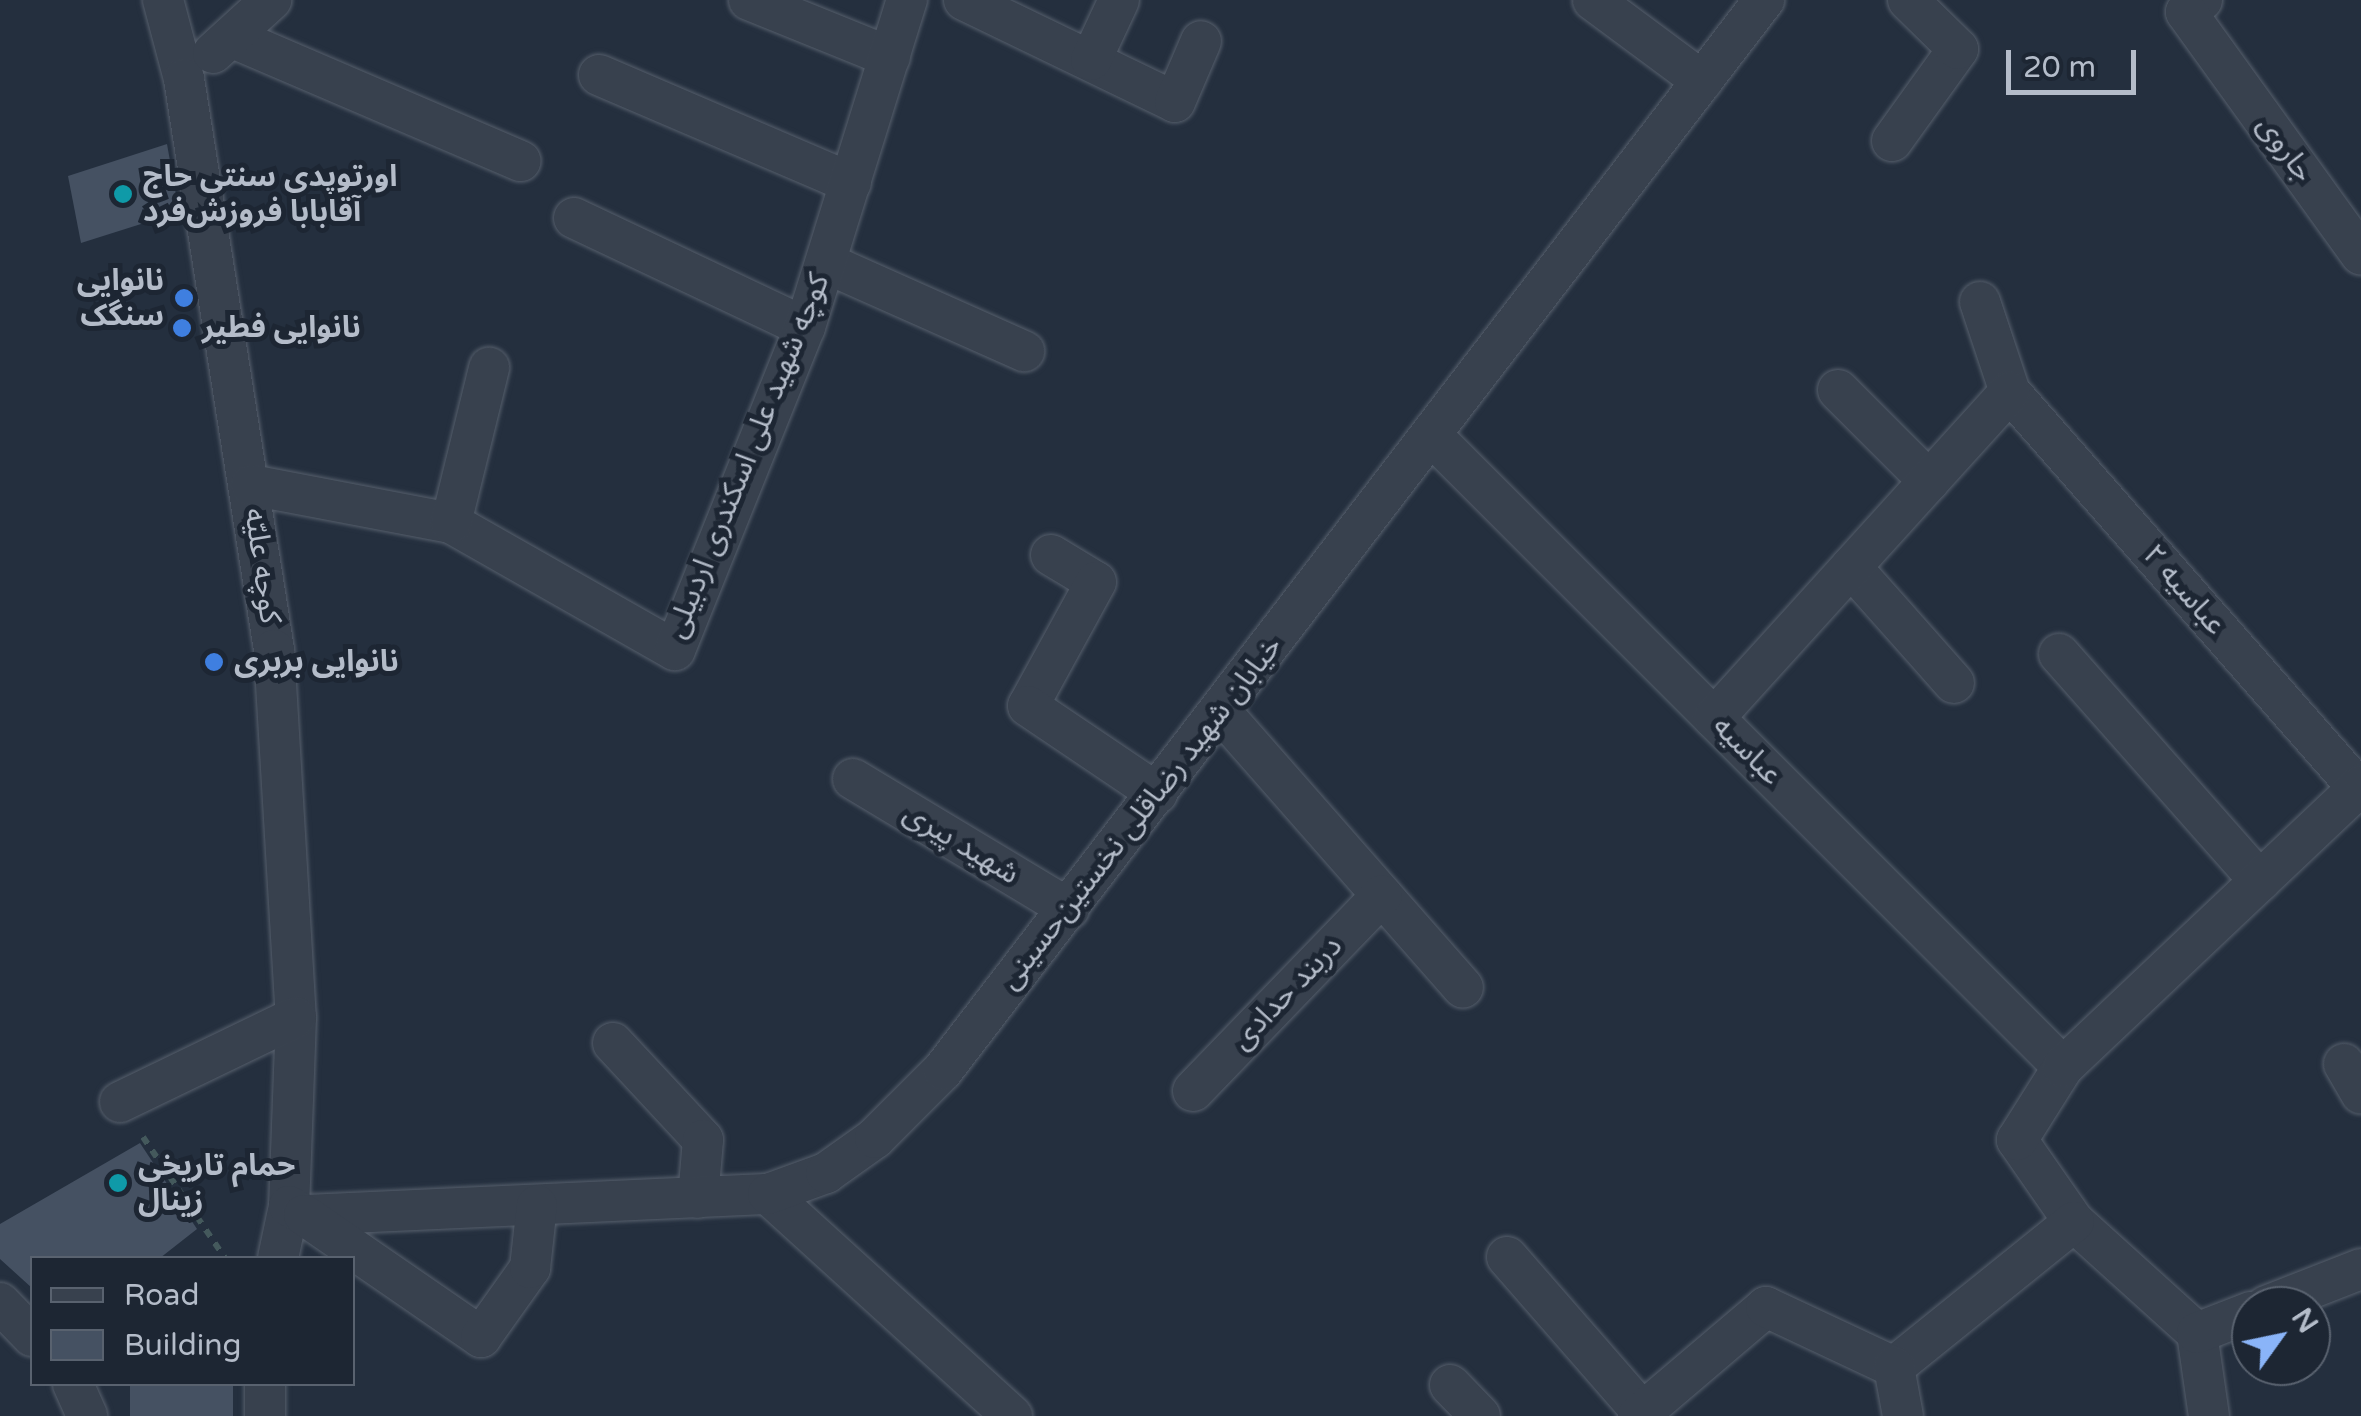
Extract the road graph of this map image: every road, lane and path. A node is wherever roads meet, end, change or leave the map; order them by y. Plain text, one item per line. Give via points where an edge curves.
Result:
1 (163, 0) edge
2 (272, 0) edge
3 (749, 0) edge
4 (907, 0) edge
5 (964, 0) edge
6 (1119, 0) edge
7 (1593, 0) edge
8 (1764, 0) edge
9 (1908, 0) edge
10 (2202, 0) edge
11 (230, 37) junction
12 (1201, 41) dead end
13 (890, 57) junction
14 (1091, 60) junction
15 (599, 75) dead end
16 (184, 79) junction
17 (1702, 81) junction
18 (1892, 141) dead end
19 (521, 160) dead end
20 (850, 183) junction
21 (574, 218) dead end
22 (2361, 255) edge
23 (826, 262) junction
24 (1980, 302) dead end
25 (805, 326) junction
26 (1024, 351) dead end
27 (489, 368) dead end
28 (1838, 390) dead end
29 (2010, 392) junction
30 (1431, 434) junction
31 (1928, 481) junction
32 (251, 485) junction
33 (450, 523) junction
34 (1051, 556) dead end
35 (1851, 567) junction
36 (2059, 654) dead end
37 (1954, 683) dead end
38 (1220, 711) junction
39 (1714, 718) junction
40 (853, 778) dead end
41 (2360, 787) edge
42 (1158, 793) junction
43 (2260, 881) junction
44 (1382, 895) junction
45 (1069, 909) junction
46 (1463, 988) dead end
47 (296, 1017) junction
48 (613, 1043) dead end
49 (2063, 1067) junction
50 (1193, 1091) dead end
51 (120, 1102) joint
52 (768, 1194) junction
53 (698, 1198) junction
54 (537, 1204) junction
55 (296, 1210) junction
56 (2074, 1222) junction
57 (224, 1256) edge
58 (279, 1256) edge
59 (1507, 1257) dead end
60 (2361, 1269) edge
61 (2317, 1286) edge
62 (0, 1302) edge
63 (2231, 1320) edge
64 (2197, 1333) junction
65 (30, 1334) edge
66 (1894, 1367) junction
67 (1450, 1385) dead end
68 (74, 1386) edge
69 (265, 1386) edge
70 (1640, 1414) edge
71 (88, 1416) edge
72 (265, 1416) edge
73 (1012, 1416) edge
74 (1480, 1416) edge
75 (1903, 1416) edge
76 (2209, 1416) edge

1 - 16 street, کوچه علیّه
2 - 11 street
3 - 13 street
4 - 13 street, کوچه شهید علی اسکندری اردبیلی
5 - 14 street
6 - 14 street
7 - 17 street
8 - 17 street, خیابان شهید رضاقلی نخستین‌حسینی
9 - 18 street via 1958,49
10 - 22 street, جاروی via 2186,12
11 - 16 street
11 - 19 street
12 - 14 street via 1175,102
13 - 20 street, کوچه شهید علی اسکندری اردبیلی
15 - 20 street
16 - 32 street, کوچه علیّه
17 - 30 street, خیابان شهید رضاقلی نخستین‌حسینی
20 - 23 street, کوچه شهید علی اسکندری اردبیلی
21 - 25 street
23 - 25 street, کوچه شهید علی اسکندری اردبیلی
23 - 26 street
24 - 29 street, عباسیه ۲
25 - 33 street, کوچه شهید علی اسکندری اردبیلی via 676,650
27 - 33 street
28 - 31 street
29 - 31 street
29 - 41 street, عباسیه ۲
30 - 38 street, خیابان شهید رضاقلی نخستین‌حسینی
30 - 39 street, عباسیه
31 - 35 street
32 - 33 street, کوچه شهید علی اسکندری اردبیلی
32 - 47 street, کوچه علیّه via 274,650
34 - 42 street via 1096,582 1028,706
35 - 37 street
35 - 39 street
36 - 43 street
38 - 42 street, خیابان شهید رضاقلی نخستین‌حسینی
38 - 44 street
39 - 49 street, عباسیه
40 - 45 street, شهید پیری
41 - 43 street
42 - 45 street, خیابان شهید رضاقلی نخستین‌حسینی
43 - 49 street
44 - 46 street
44 - 50 street, دربند حدادی
45 - 52 street, خیابان شهید رضاقلی نخستین‌حسینی via 943,1070 874,1138 826,1173
47 - 51 street
47 - 55 street, کوچه علیّه
48 - 53 street via 703,1140
49 - 56 street via 2017,1140
51 - 57 path
52 - 53 street, خیابان شهید رضاقلی نخستین‌حسینی
52 - 73 street
53 - 54 street, خیابان شهید رضاقلی نخستین‌حسینی
54 - 55 street, خیابان شهید رضاقلی نخستین‌حسینی
54 - 55 street via 530,1268 482,1338
55 - 58 street, کوچه علیّه
56 - 64 street
56 - 66 street
59 - 70 street
60 - 61 street
62 - 65 street
63 - 64 street
64 - 76 street
66 - 70 street via 1766,1307
66 - 75 street
67 - 74 street
68 - 71 street
69 - 72 street

